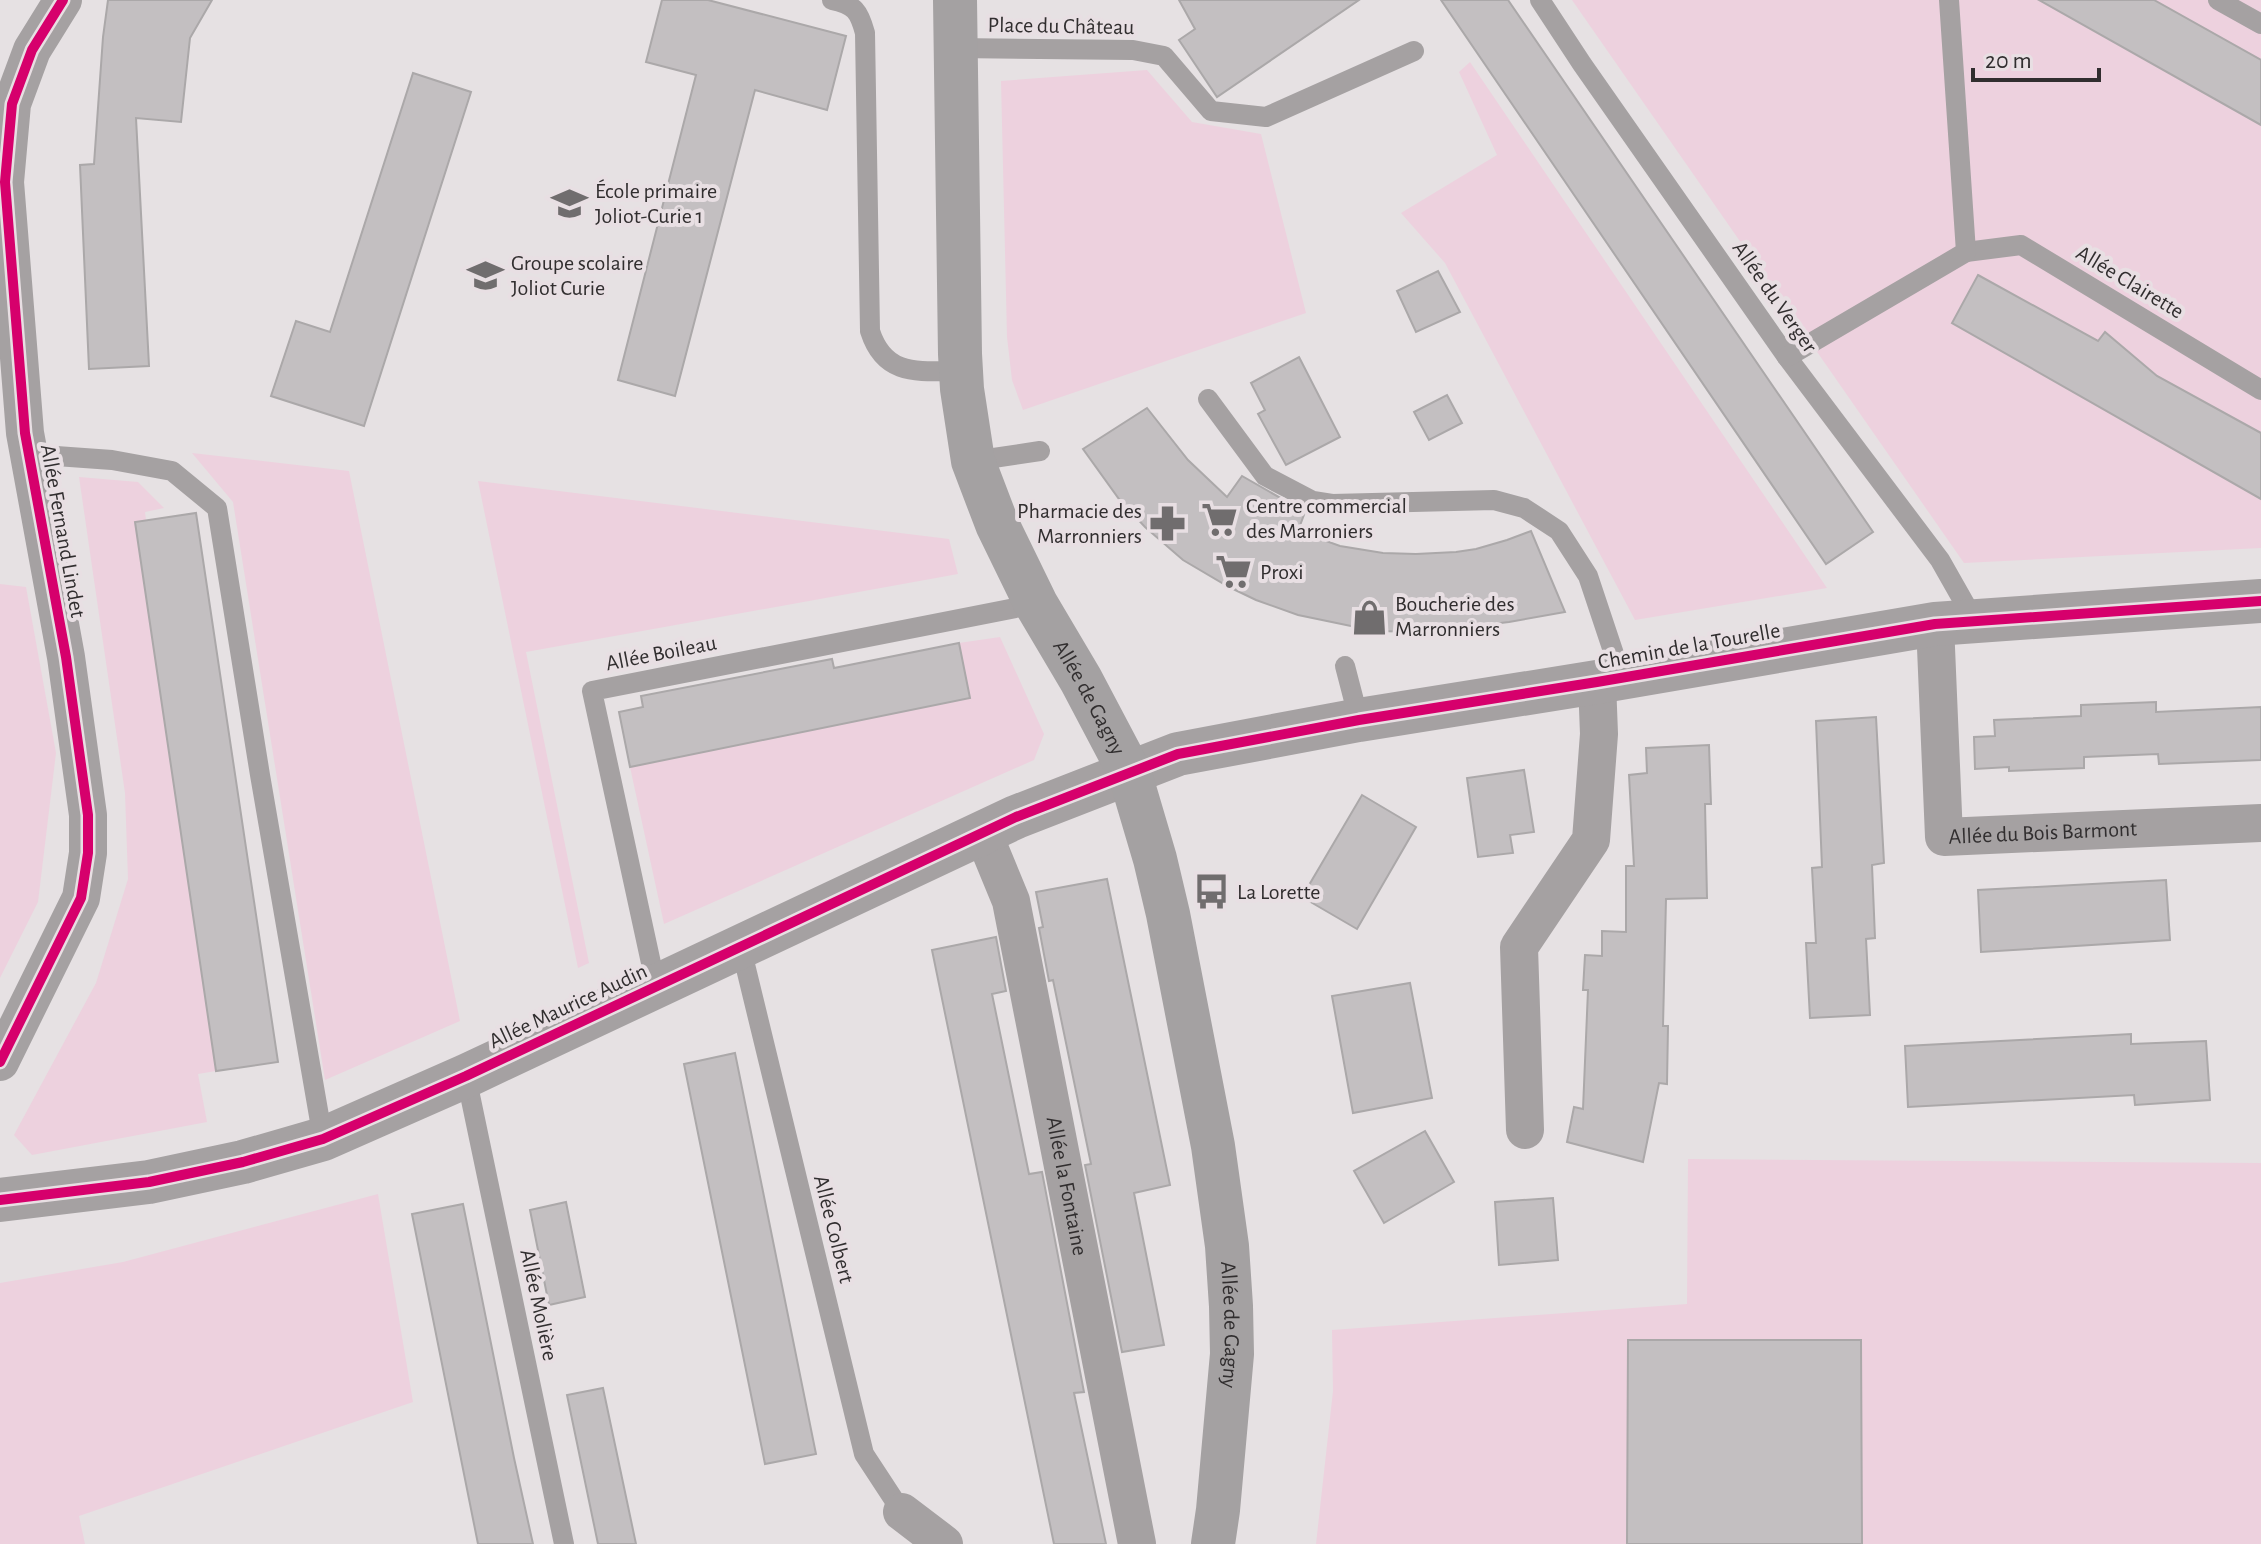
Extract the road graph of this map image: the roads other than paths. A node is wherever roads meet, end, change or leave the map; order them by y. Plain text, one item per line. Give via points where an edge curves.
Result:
1 (63, 0) edge
2 (832, 0) edge
3 (955, 0) edge
4 (1540, 0) edge
5 (1949, 0) edge
6 (2218, 0) edge
7 (2261, 24) edge
8 (955, 48) junction
9 (1414, 51) dead end
10 (1966, 252) junction
11 (1787, 357) junction
12 (961, 371) junction
13 (2261, 390) edge
14 (1208, 399) dead end
15 (1040, 451) dead end
16 (28, 454) junction
17 (973, 461) junction
18 (2261, 601) edge
19 (1036, 604) junction
20 (1954, 622) junction
21 (1345, 666) dead end
22 (1610, 680) junction
23 (1359, 720) junction
24 (1129, 771) junction
25 (2261, 823) edge
26 (983, 833) junction
27 (741, 948) junction
28 (656, 986) junction
29 (0, 1062) edge
30 (466, 1076) junction
31 (1525, 1130) dead end
32 (323, 1139) junction
33 (0, 1200) edge
34 (902, 1512) joint
35 (564, 1544) edge
36 (944, 1544) edge
37 (1137, 1544) edge
38 (1213, 1544) edge

1 - 16 street, Allée Fernand Lindet via 32,50 12,104 5,182
2 - 12 lane via 849,4 861,17 865,33 874,345 906,371
3 - 8 main road, Allée de Gagny
4 - 11 lane, Allée du Verger
5 - 10 lane
6 - 7 lane
8 - 9 lane, Place du Château via 1133,50 1164,56 1211,111 1266,117
8 - 12 main road, Allée de Gagny
10 - 11 lane
10 - 13 lane, Allée Clairette via 2021,245
11 - 20 lane, Allée du Verger via 1932,549
12 - 17 main road, Allée de Gagny
14 - 22 lane via 1265,476 1313,501 1494,500 1524,508 1559,531 1588,576
15 - 17 lane
16 - 29 street, Allée Fernand Lindet via 66,657 88,815 88,853 81,898
16 - 32 lane via 172,471 217,508
17 - 19 main road, Allée de Gagny
18 - 20 street, Chemin de la Tourelle
19 - 24 main road, Allée de Gagny
19 - 28 lane, Allée Boileau via 592,691
20 - 22 street, Chemin de la Tourelle
20 - 25 street, Allée du Bois Barmont via 1944,837
21 - 23 lane
22 - 23 street, Chemin de la Tourelle
22 - 31 street via 1599,734 1591,840 1519,947
23 - 24 street, Chemin de la Tourelle via 1178,754
24 - 26 street, Allée Maurice Audin
24 - 38 main road, Allée de Gagny via 1168,914 1227,1246 1232,1354
26 - 27 street, Allée Maurice Audin
26 - 37 street, Allée la Fontaine via 1011,901
27 - 28 street, Allée Maurice Audin
27 - 34 lane, Allée Colbert via 864,1454
28 - 30 street, Allée Maurice Audin
30 - 32 street, Allée Maurice Audin
30 - 35 lane, Allée Molière
32 - 33 street, Allée Maurice Audin via 149,1182
34 - 36 street

